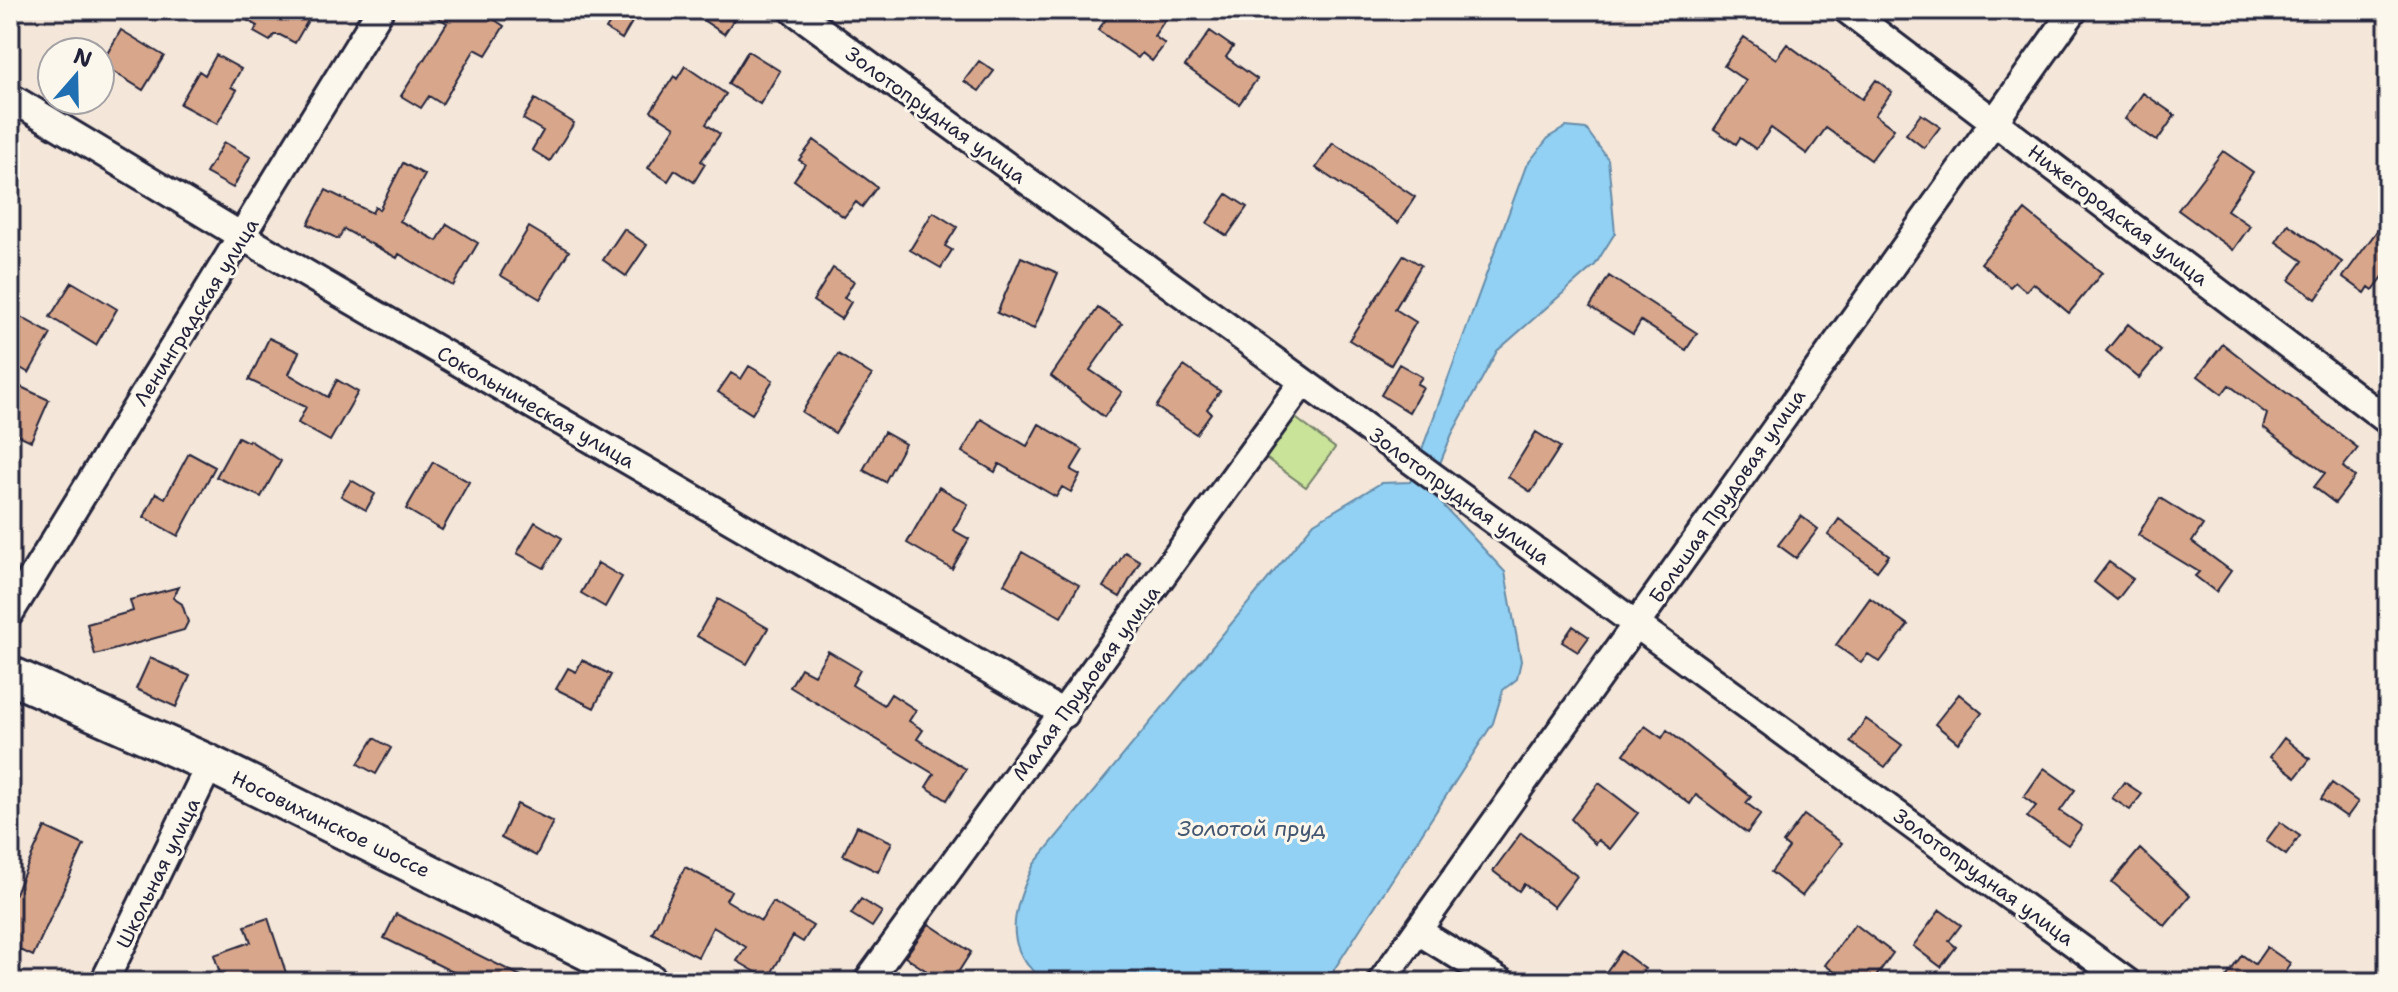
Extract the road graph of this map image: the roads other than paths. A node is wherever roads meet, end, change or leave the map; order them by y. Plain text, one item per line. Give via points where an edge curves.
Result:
1 (380, 10) edge
2 (793, 10) edge
3 (1847, 10) edge
4 (2074, 10) edge
5 (10, 97) edge
6 (1994, 121) junction
7 (243, 237) junction
8 (1303, 382) junction
9 (2388, 421) edge
10 (10, 613) edge
11 (1636, 624) junction
12 (10, 675) edge
13 (1065, 714) junction
14 (210, 764) junction
15 (1418, 931) junction
16 (632, 978) edge
17 (104, 982) edge
18 (867, 982) edge
19 (1381, 982) edge
20 (1501, 982) edge
21 (2127, 982) edge

1 - 7 street, Ленинградская улица
2 - 8 street, Золотопрудная улица
3 - 6 street, Нижегородская улица
4 - 6 street, Большая Прудовая улица
5 - 7 street, Сокольническая улица
6 - 9 street, Нижегородская улица
6 - 11 street, Большая Прудовая улица
7 - 10 street, Ленинградская улица
7 - 13 street, Сокольническая улица
8 - 11 street, Золотопрудная улица
8 - 13 street, Малая Прудовая улица
11 - 15 street, Большая Прудовая улица
11 - 21 street, Золотопрудная улица
12 - 14 main road, Носовихинское шоссе
13 - 18 street, Малая Прудовая улица
14 - 16 main road, Носовихинское шоссе
14 - 17 street, Школьная улица
15 - 19 street, Большая Прудовая улица
15 - 20 street

